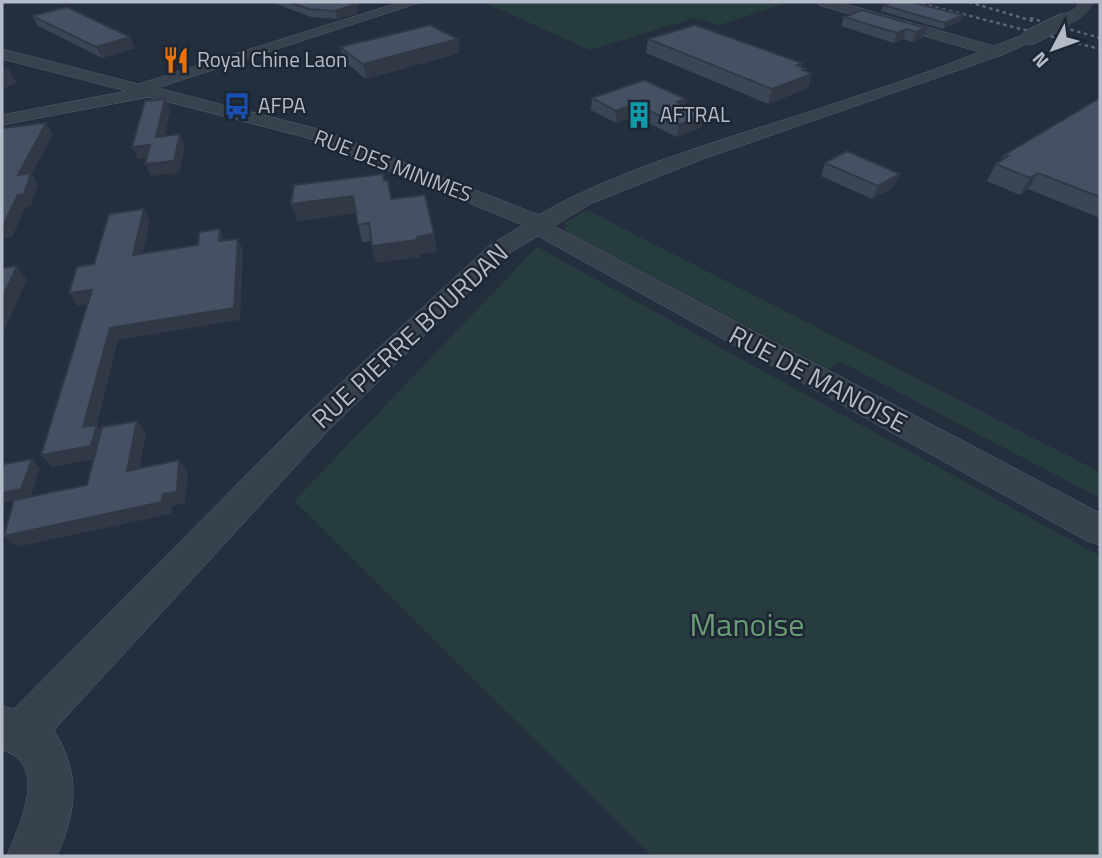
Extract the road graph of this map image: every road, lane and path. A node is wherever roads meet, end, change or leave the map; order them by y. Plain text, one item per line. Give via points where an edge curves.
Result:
1 (359, 2) edge
2 (414, 2) edge
3 (824, 2) edge
4 (1087, 2) edge
5 (385, 11) junction
6 (975, 51) junction
7 (2, 54) edge
8 (146, 90) junction
9 (2, 120) edge
10 (537, 225) junction
11 (1100, 530) edge
12 (11, 731) edge
13 (32, 856) edge

1 - 5 street
2 - 5 street
3 - 6 street
4 - 6 street, RUE PIERRE BOURDAN, bridge via 1080,12 1028,38
5 - 8 street
6 - 10 street, RUE PIERRE BOURDAN via 582,199
7 - 8 street, RUE DES MINIMES
8 - 9 street
8 - 10 street, RUE DES MINIMES via 315,134 527,217
10 - 11 street, RUE DE MANOISE
10 - 12 street, RUE PIERRE BOURDAN via 498,250 316,424
12 - 13 street via 40,747 51,770 51,800

